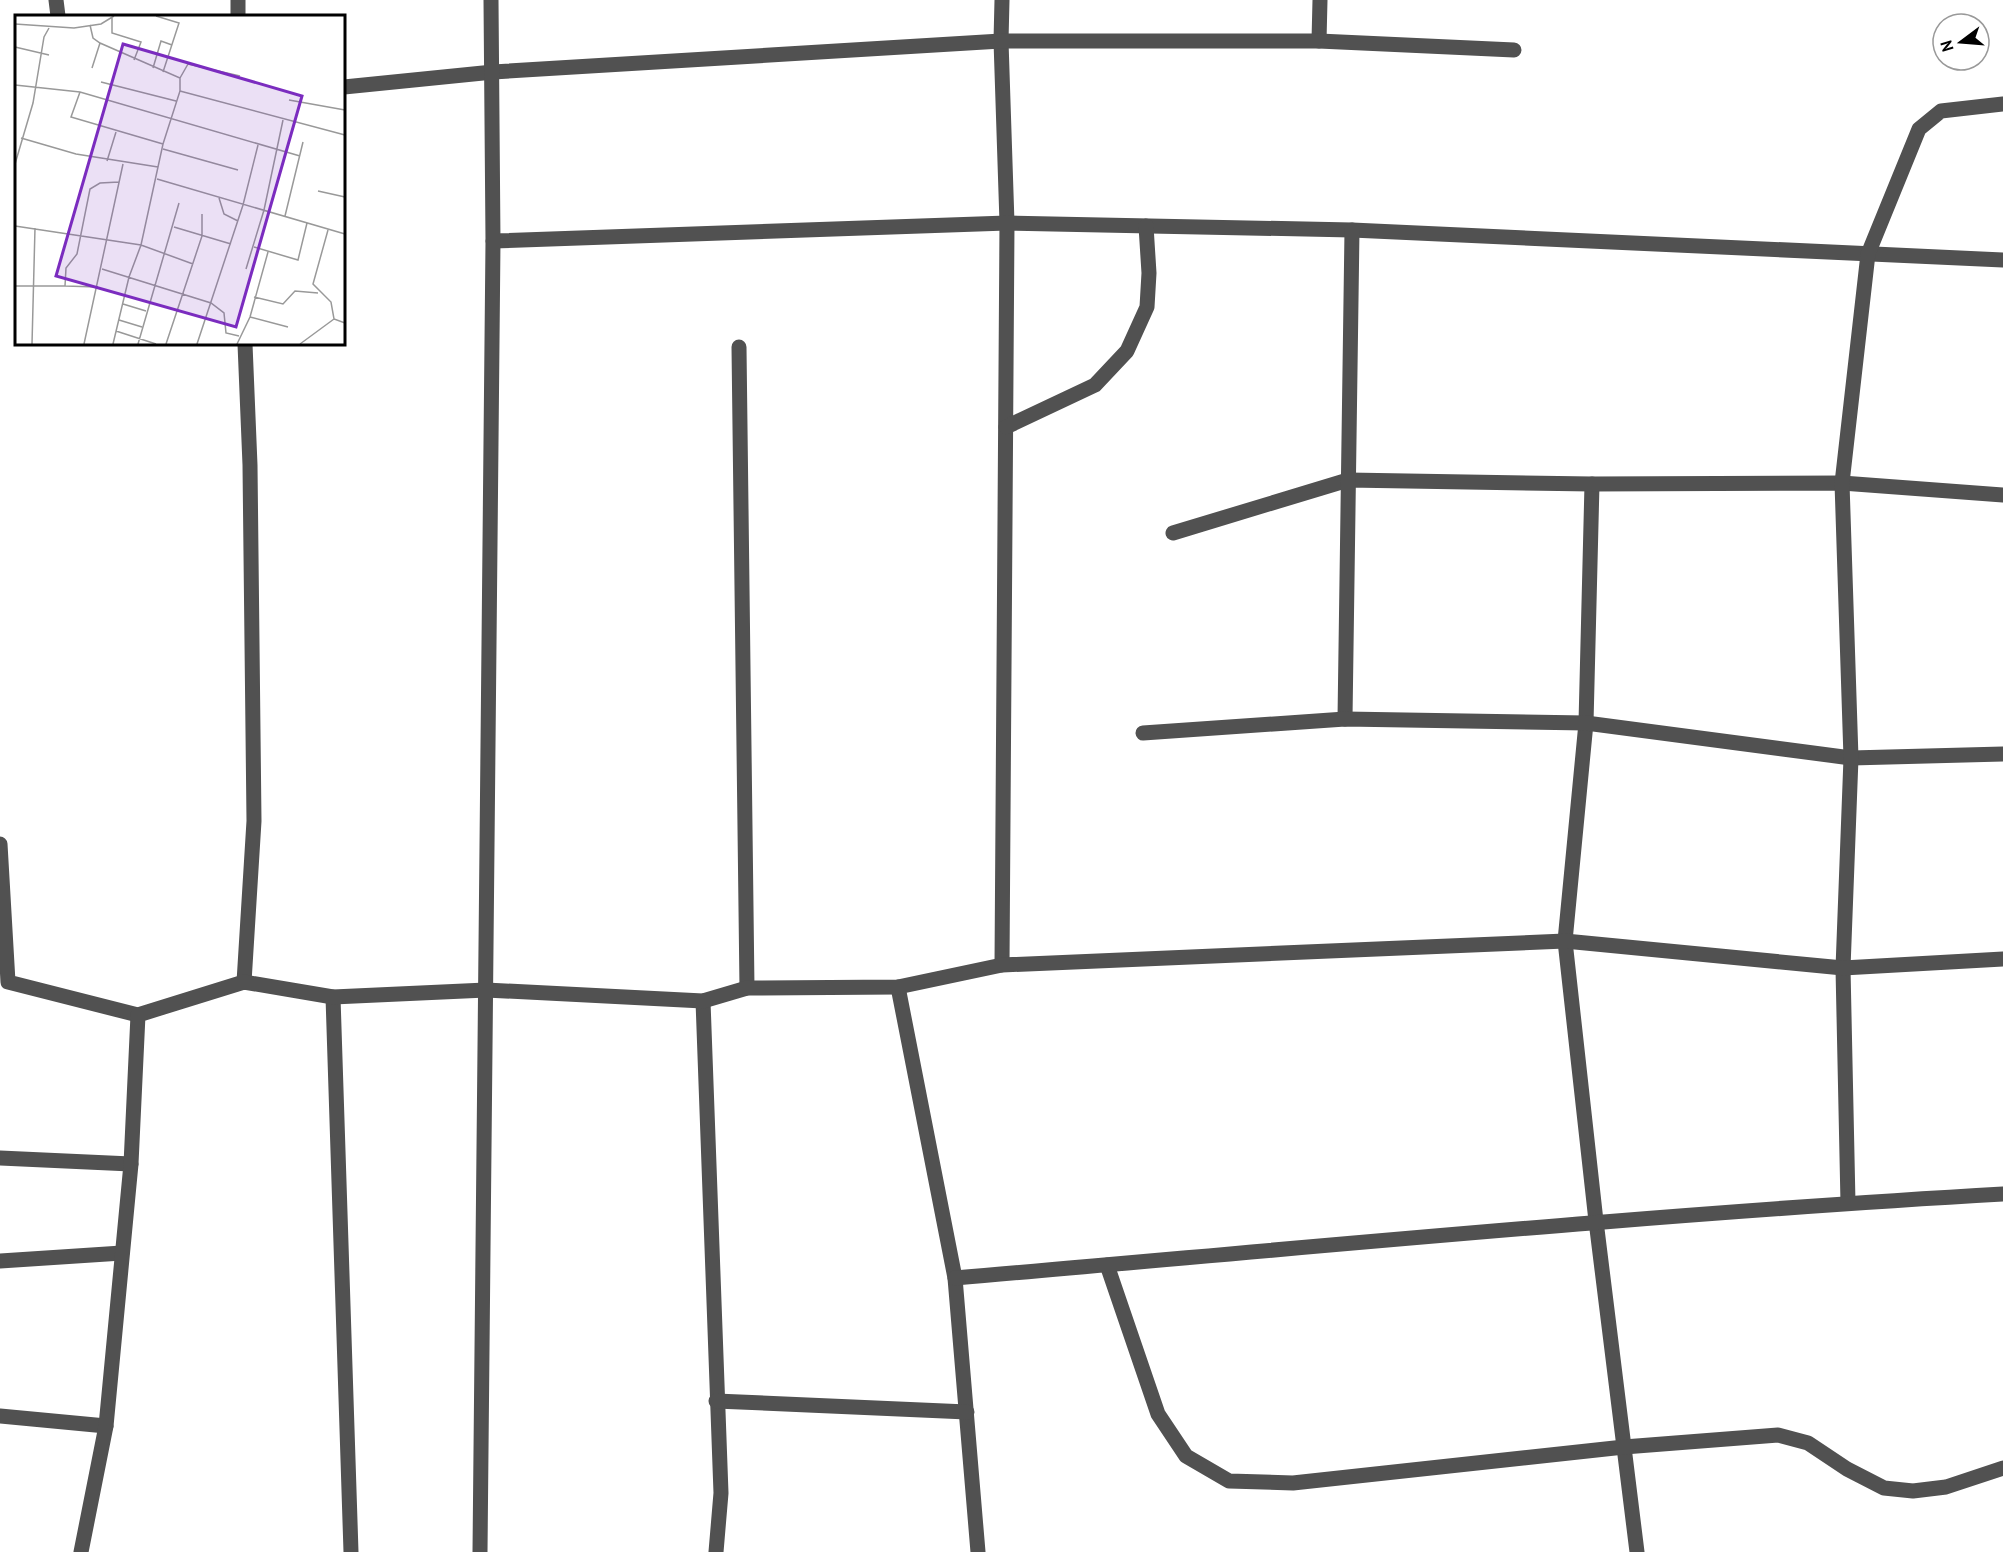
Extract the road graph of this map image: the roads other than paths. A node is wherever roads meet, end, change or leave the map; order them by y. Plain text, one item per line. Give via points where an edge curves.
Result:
1 (56, 0) edge
2 (491, 0) edge
3 (1002, 0) edge
4 (1320, 0) edge
5 (58, 15) edge
6 (1000, 41) junction
7 (1318, 41) junction
8 (1514, 50) dead end
9 (493, 72) junction
10 (345, 87) edge
11 (2003, 104) edge
12 (1007, 223) junction
13 (1146, 226) junction
14 (1352, 230) junction
15 (493, 241) junction
16 (1868, 254) junction
17 (2003, 260) edge
18 (245, 345) edge
19 (740, 347) dead end
20 (1006, 427) junction
21 (1348, 480) junction
22 (1842, 483) junction
23 (1592, 484) junction
24 (2003, 495) edge
25 (1173, 533) dead end
26 (1345, 719) junction
27 (1586, 723) junction
28 (1143, 733) dead end
29 (2003, 754) edge
30 (1851, 758) junction
31 (0, 843) edge
32 (1565, 941) junction
33 (2003, 959) edge
34 (1002, 965) junction
35 (1843, 968) junction
36 (244, 982) junction
37 (898, 987) junction
38 (747, 988) junction
39 (486, 990) junction
40 (333, 997) junction
41 (703, 1001) junction
42 (138, 1014) junction
43 (0, 1158) edge
44 (131, 1164) junction
45 (2001, 1194) edge
46 (1848, 1203) junction
47 (2003, 1211) edge
48 (1596, 1221) junction
49 (122, 1253) junction
50 (0, 1261) edge
51 (1107, 1265) junction
52 (955, 1278) junction
53 (716, 1401) junction
54 (967, 1412) junction
55 (0, 1416) edge
56 (106, 1426) junction
57 (1624, 1447) junction
58 (2003, 1468) edge
59 (81, 1552) edge
60 (351, 1552) edge
61 (480, 1552) edge
62 (716, 1552) edge
63 (978, 1552) edge
64 (1637, 1552) edge

1 - 5 street
2 - 9 street
3 - 6 street
4 - 7 street
6 - 7 street
6 - 9 street
6 - 12 street
7 - 8 street
9 - 10 street
9 - 15 street
11 - 16 street via 1941,111 1919,129
12 - 13 street
12 - 15 street
12 - 20 street
13 - 14 street
13 - 20 street via 1147,307 1126,351 1095,385
14 - 16 street
14 - 21 street
15 - 39 street
16 - 17 street
16 - 22 street
18 - 36 street via 254,821
19 - 38 street
20 - 34 street
21 - 23 street
21 - 25 street
21 - 26 street
22 - 23 street
22 - 24 street
22 - 30 street
23 - 27 street
26 - 27 street
26 - 28 street
27 - 30 street
27 - 32 street
29 - 30 street
30 - 35 street
31 - 42 street via 8,982
32 - 34 street
32 - 35 street
32 - 48 street
33 - 35 street
34 - 37 street
35 - 46 street
36 - 40 street
36 - 42 street
37 - 38 street
37 - 52 street
38 - 41 street
39 - 40 street
39 - 41 street
39 - 61 street
40 - 60 street
41 - 53 street
42 - 44 street
43 - 44 street
44 - 49 street
45 - 46 street
45 - 47 street
46 - 48 street
48 - 51 street
48 - 57 street
49 - 50 street
49 - 56 street
51 - 52 street
51 - 57 street via 1158,1414 1186,1456 1229,1481 1293,1483
52 - 54 street
53 - 54 street
53 - 62 street via 721,1493
54 - 63 street
55 - 56 street
56 - 59 street
57 - 58 street via 1778,1435 1808,1443 1884,1488 1913,1491 1946,1487
57 - 64 street

